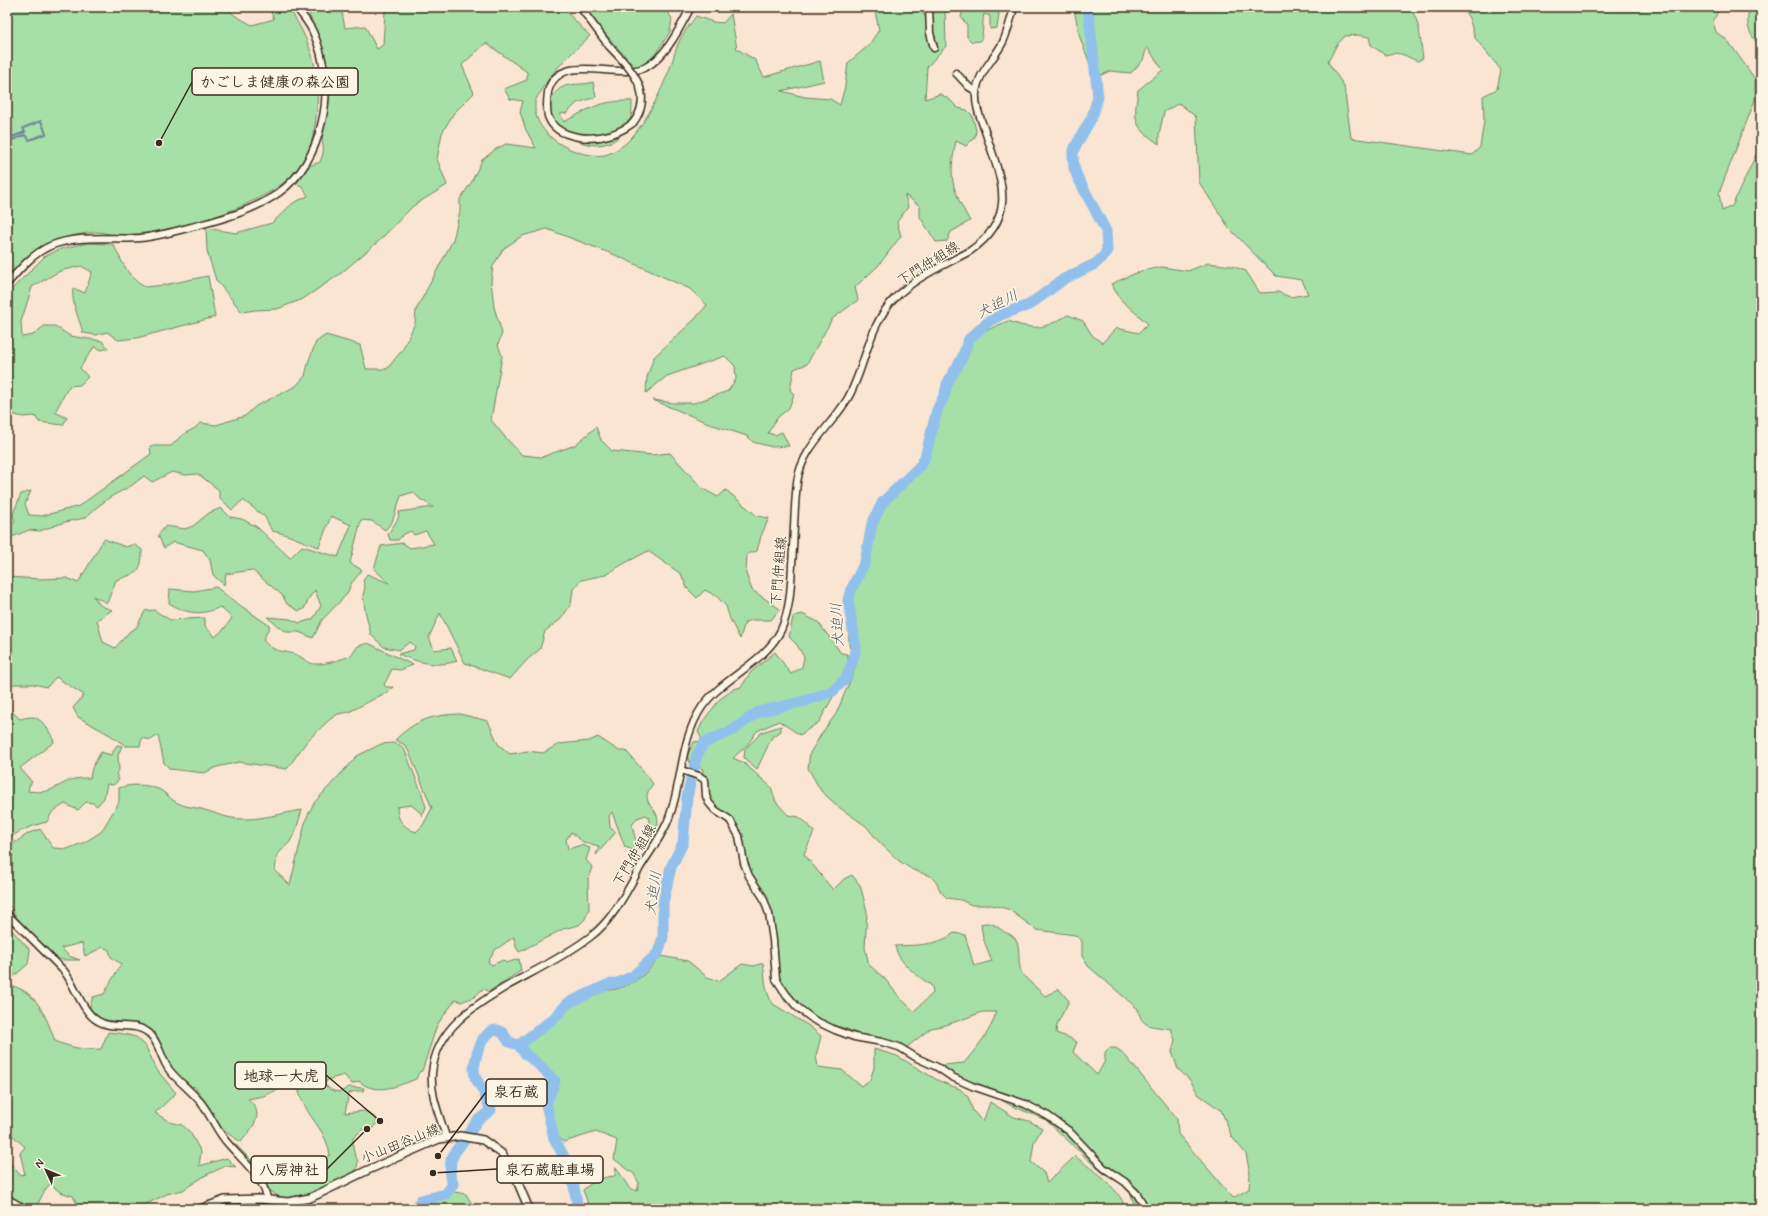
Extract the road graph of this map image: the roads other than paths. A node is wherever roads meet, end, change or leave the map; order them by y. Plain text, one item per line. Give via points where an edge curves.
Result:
1 (296, 7) edge
2 (580, 7) edge
3 (692, 7) edge
4 (929, 7) edge
5 (1014, 7) edge
6 (934, 48) dead end
7 (956, 73) dead end
8 (976, 91) junction
9 (7, 284) edge
10 (681, 770) junction
11 (7, 914) edge
12 (446, 1137) junction
13 (7, 1199) edge
14 (267, 1199) junction
15 (24, 1209) edge
16 (200, 1209) edge
17 (529, 1209) edge
18 (1146, 1209) edge

1 - 9 street via 313,32 323,71 325,101 321,129 310,157 292,182 262,204 205,224 142,238 86,238 52,246 39,252
2 - 3 street, bridge via 609,46 628,66 638,81 642,91 642,104 637,119 618,132 596,137 579,137 564,133 552,125 547,114 547,98 552,82 564,72 577,68 627,72 646,67 652,64 664,51
4 - 6 street via 930,33
5 - 8 street via 1003,42 982,72
7 - 8 street
8 - 10 street, 下門仲組線 via 978,110 1001,185 1003,199 1000,218 979,244 906,288 879,319 849,396 815,440 802,464 796,491 791,590 788,610 780,631 766,650 719,688 704,704 693,723
10 - 12 street, 下門仲組線 via 672,807 662,833 606,922 592,936 574,948 468,1010 447,1032 432,1071 434,1099
10 - 18 street via 705,780 709,803 730,820 739,836 744,863 763,897 769,914 776,979 798,1007 814,1020 834,1030 899,1047 952,1077 1024,1104 1048,1116 1070,1132 1104,1168 1125,1182 1137,1194
11 - 14 street via 64,971 94,1018 111,1025 139,1027 150,1035 168,1068 201,1103 225,1141 260,1181
12 - 14 main road, 小山田谷山線 via 310,1198 288,1202
12 - 17 main road, 小山田谷山線 via 473,1137 490,1144 506,1158
13 - 15 main road
14 - 16 main road, 小山田谷山線 via 226,1200

